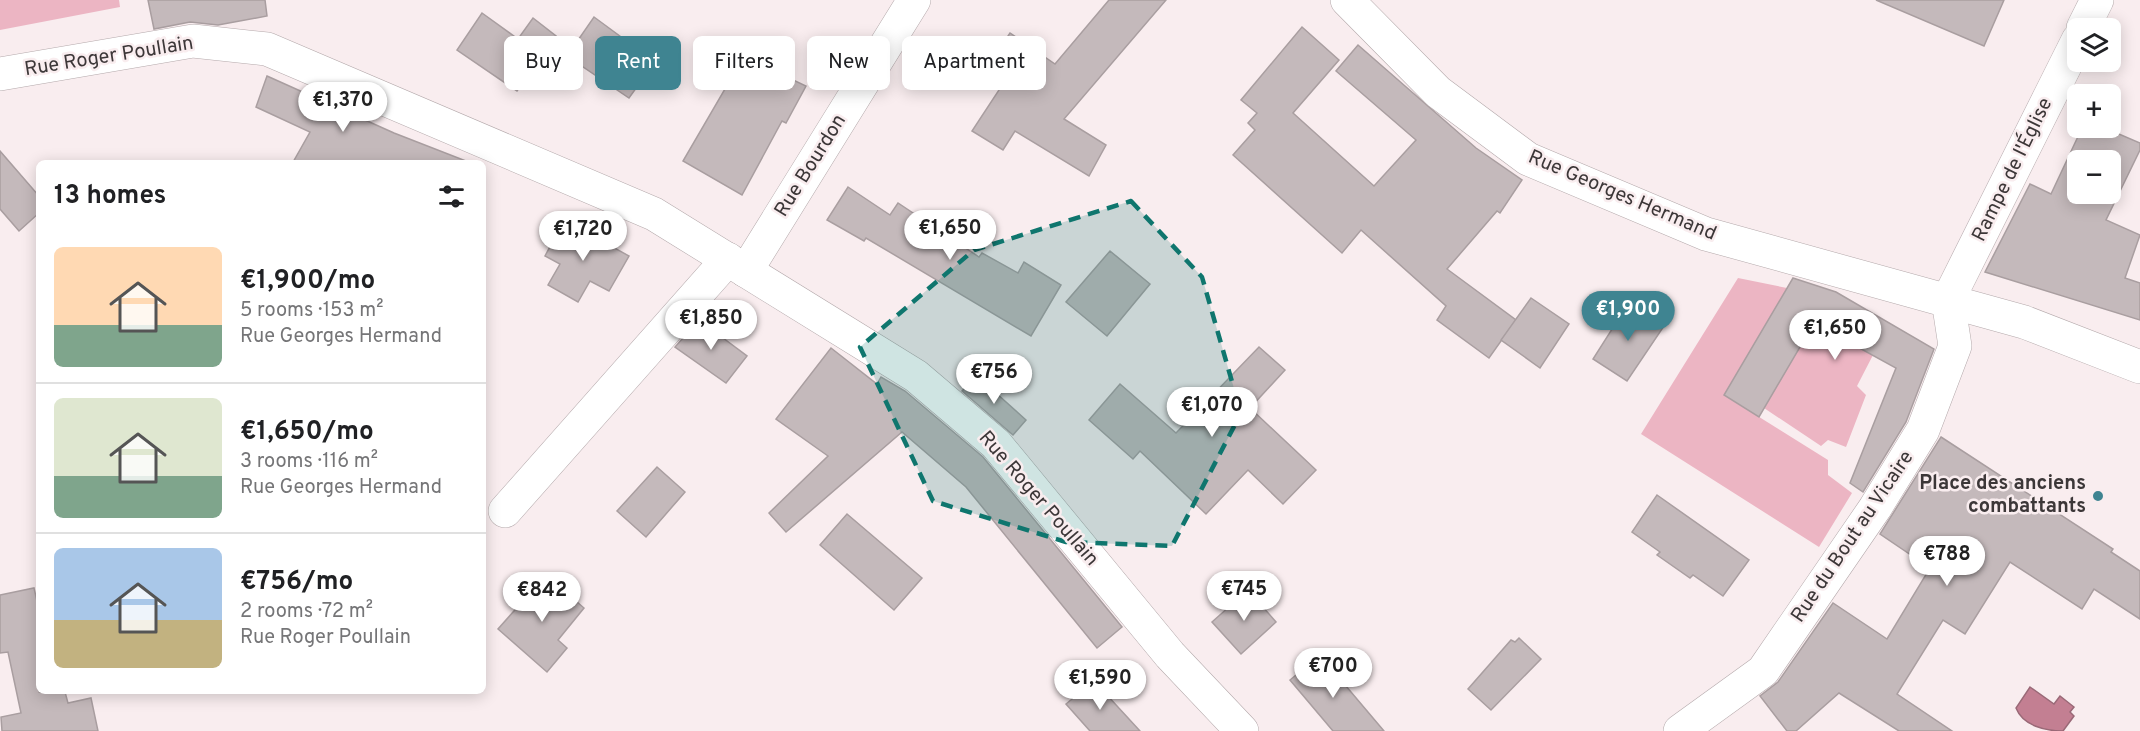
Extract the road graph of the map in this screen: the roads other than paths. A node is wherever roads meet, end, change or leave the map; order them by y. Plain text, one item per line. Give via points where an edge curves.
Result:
1 (914, 0) edge
2 (1347, 0) edge
3 (2097, 0) edge
4 (2088, 18) edge
5 (2067, 62) edge
6 (0, 74) edge
7 (737, 265) junction
8 (1948, 300) junction
9 (2140, 367) edge
10 (505, 511) dead end
11 (1242, 731) edge
12 (1680, 731) edge

1 - 7 street, Rue Bourdon
2 - 8 street, Rue Georges Hermand via 1438,92 1528,159 1706,234
3 - 4 street
5 - 8 street, Rampe de l'Église
6 - 7 street, Rue Roger Poullain via 193,41 267,49 654,214
7 - 10 street, Rue Bourdon
7 - 11 street, Rue Roger Poullain via 916,376 996,444 1170,655
8 - 9 street via 2024,322
8 - 12 street, Rue du Bout au Vicaire via 1954,346 1923,430 1763,671

